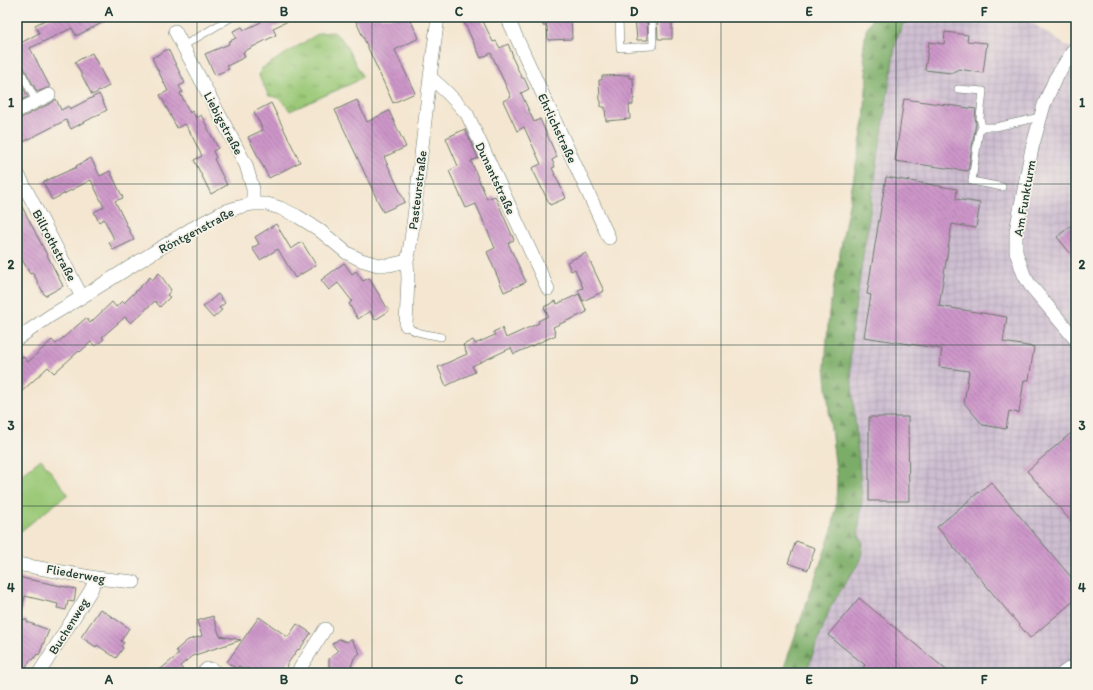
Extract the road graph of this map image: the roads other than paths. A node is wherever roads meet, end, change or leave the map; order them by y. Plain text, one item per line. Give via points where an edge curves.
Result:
1 (232, 17) edge
2 (438, 17) edge
3 (507, 17) edge
4 (619, 17) edge
5 (652, 17) edge
6 (175, 31) dead end
7 (183, 46) junction
8 (1076, 46) edge
9 (17, 64) edge
10 (430, 77) junction
11 (958, 89) dead end
12 (49, 95) dead end
13 (36, 101) junction
14 (17, 111) edge
15 (1040, 118) junction
16 (982, 127) junction
17 (17, 172) edge
18 (1002, 187) dead end
19 (253, 204) junction
20 (609, 238) dead end
21 (406, 261) junction
22 (548, 289) dead end
23 (82, 297) junction
24 (406, 325) joint
25 (441, 337) dead end
26 (17, 339) edge
27 (1076, 340) edge
28 (17, 564) edge
29 (96, 578) junction
30 (134, 582) dead end
31 (325, 629) dead end
32 (1076, 664) edge
33 (39, 673) edge
34 (203, 673) edge
35 (217, 673) edge
36 (297, 673) edge
37 (1063, 673) edge

1 - 7 lane
2 - 10 street, Pasteurstraße
3 - 20 street, Ehrlichstraße
4 - 5 lane via 620,48 653,46
6 - 7 street, Liebigstraße
7 - 19 street, Liebigstraße via 246,165 253,189
8 - 15 street, Am Funkturm via 1055,79
9 - 13 lane
10 - 21 street, Pasteurstraße via 413,225
10 - 22 street, Dunantstraße via 443,87 467,114
11 - 16 lane via 983,91 980,118
12 - 13 street
13 - 14 street
15 - 16 lane via 996,127
15 - 27 street, Am Funkturm via 1016,231 1016,252 1030,286
16 - 18 lane via 972,181
17 - 23 street, Billrothstraße
19 - 21 street, Röntgenstraße via 267,204 297,216 361,260 378,265
19 - 23 street, Röntgenstraße via 223,212 191,229
21 - 24 street, Pasteurstraße
23 - 26 street, Röntgenstraße
24 - 25 lane, Pasteurstraße via 414,331
28 - 29 street, Fliederweg
29 - 30 street, Fliederweg
29 - 33 street, Buchenweg
31 - 36 street
32 - 37 street
34 - 35 street via 207,669

